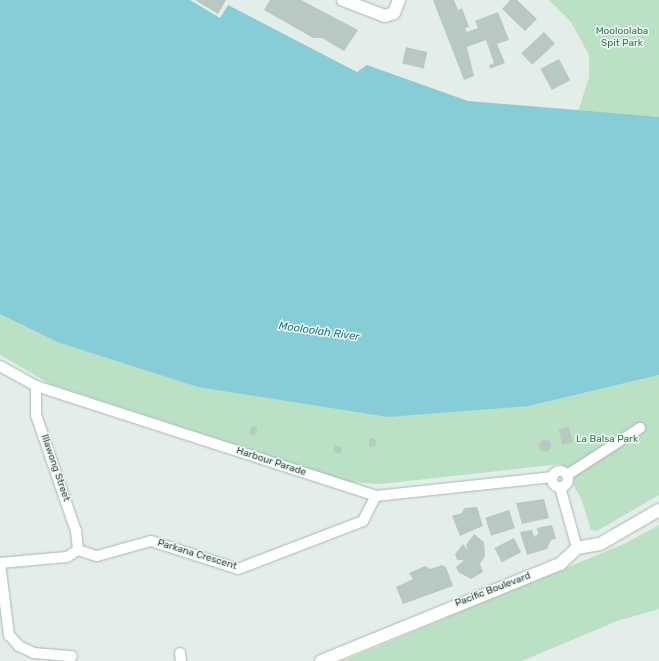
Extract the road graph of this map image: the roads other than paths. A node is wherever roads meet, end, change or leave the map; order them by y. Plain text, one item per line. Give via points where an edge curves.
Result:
1 (343, 0) edge
2 (399, 0) edge
3 (0, 366) edge
4 (36, 386) junction
5 (640, 428) dead end
6 (567, 475) junction
7 (553, 477) junction
8 (560, 487) junction
9 (376, 496) junction
10 (659, 510) edge
11 (577, 548) junction
12 (78, 550) junction
13 (0, 563) edge
14 (72, 656) dead end
15 (321, 661) edge

1 - 2 street via 385,16 394,13
3 - 4 street, Harbour Parade
4 - 9 street, Harbour Parade
4 - 12 street, Illawong Street via 36,415 76,531
5 - 6 street
6 - 7 street via 560,471
6 - 8 street via 567,482
7 - 8 street via 554,484
7 - 9 street, Harbour Parade
8 - 11 street
9 - 12 street, Parkana Crescent via 363,521 238,569 151,541 97,556
10 - 11 street via 600,544
11 - 15 street, Pacific Boulevard via 560,564
12 - 13 street via 67,557
13 - 14 street via 9,635 18,646 34,653

